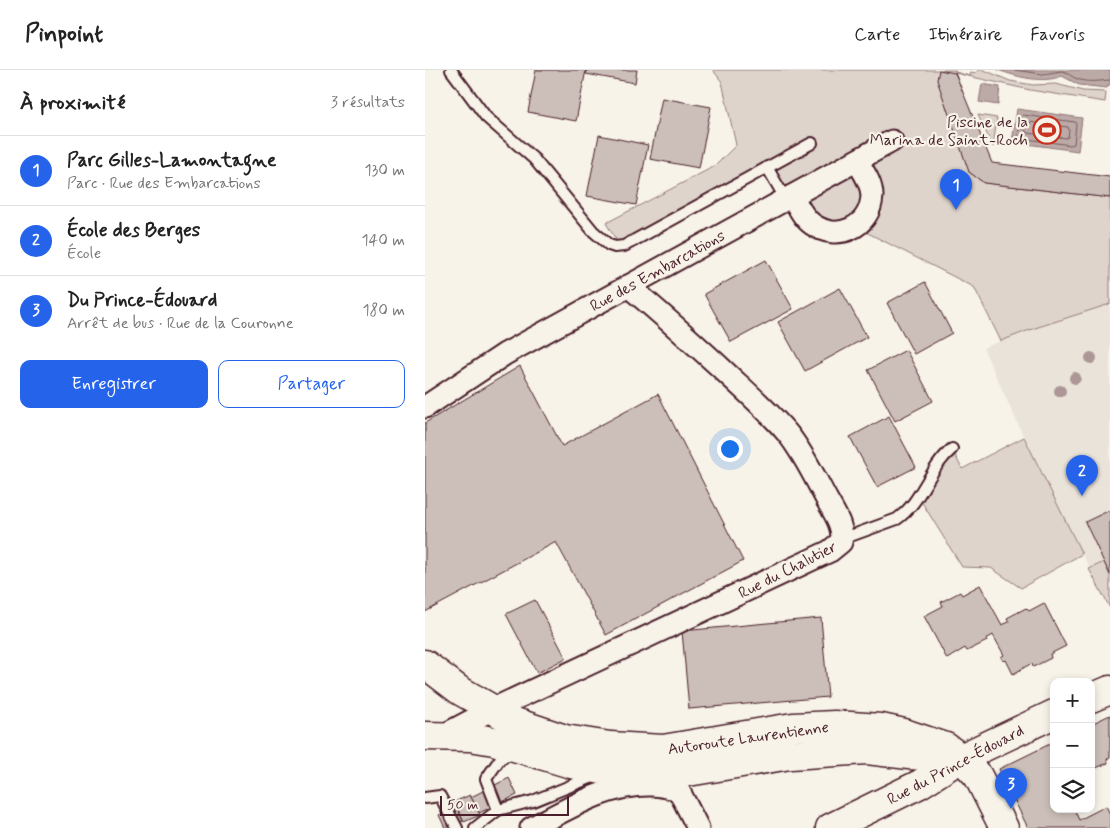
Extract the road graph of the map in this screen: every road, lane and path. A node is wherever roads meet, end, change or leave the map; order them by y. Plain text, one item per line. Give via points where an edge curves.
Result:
1 (451, 70) edge
2 (892, 141) dead end
3 (812, 143) dead end
4 (857, 161) junction
5 (767, 167) junction
6 (789, 198) junction
7 (629, 286) junction
8 (425, 407) edge
9 (952, 449) dead end
10 (842, 539) junction
11 (425, 664) edge
12 (1110, 690) edge
13 (1095, 696) edge
14 (493, 709) junction
15 (1050, 716) edge
16 (431, 738) edge
17 (518, 749) junction
18 (961, 758) junction
19 (624, 759) junction
20 (425, 798) edge
21 (498, 810) junction
22 (457, 828) edge
23 (472, 828) edge
24 (531, 828) edge
25 (698, 828) edge
26 (830, 828) edge
27 (1004, 828) edge

1 - 5 lane via 486,117 534,159 609,246 624,246
2 - 4 street, Rue des Embarcations
3 - 5 lane
4 - 6 street, Rue des Embarcations
4 - 6 street via 872,196 866,215 848,231 835,234 813,225
5 - 6 lane
6 - 7 street, Rue des Embarcations
7 - 8 street, Rue des Embarcations via 505,354
7 - 10 street, Rue du Chalutier via 748,393 790,436 835,514 842,528
9 - 10 lane via 935,466 904,514
10 - 14 street, Rue du Chalutier via 830,551
11 - 14 street, Autoroute Laurentienne via 459,690
12 - 13 street
14 - 16 street, Rue du Chalutier
14 - 19 street, Autoroute Laurentienne via 515,722 565,738 610,746
15 - 18 street, Rue du Prince-Édouard
16 - 17 street, Autoroute Laurentienne via 471,737
17 - 19 street, Autoroute Laurentienne via 571,764
17 - 21 lane via 500,759 486,779
18 - 19 street, Autoroute Laurentienne via 867,750 791,755 688,772
18 - 19 street, Autoroute Laurentienne via 947,747 904,732 835,724 793,727 663,749
18 - 26 street, Rue du Prince-Édouard via 920,784
18 - 27 street via 978,776
19 - 21 lane via 533,801
20 - 22 lane via 440,796
21 - 23 lane
24 - 25 street via 599,793 626,786 653,785 679,789

